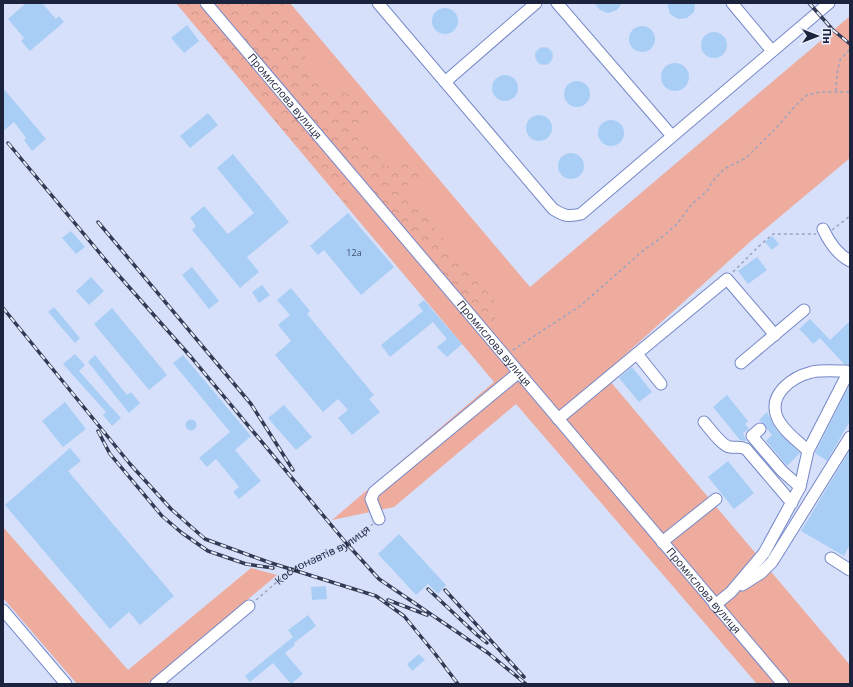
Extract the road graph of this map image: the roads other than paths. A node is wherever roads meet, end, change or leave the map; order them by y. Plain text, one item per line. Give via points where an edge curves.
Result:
1 (206, 3) edge
2 (378, 3) edge
3 (536, 3) edge
4 (556, 3) edge
5 (732, 3) edge
6 (828, 3) edge
7 (772, 51) junction
8 (445, 82) junction
9 (672, 136) junction
10 (825, 232) road end
11 (850, 261) edge
12 (804, 310) dead end
13 (775, 335) junction
14 (636, 354) junction
15 (741, 363) dead end
16 (518, 372) junction
17 (661, 384) dead end
18 (558, 419) junction
19 (704, 422) dead end
20 (760, 429) dead end
21 (850, 437) edge
22 (808, 451) junction
23 (800, 487) junction
24 (716, 499) dead end
25 (792, 503) junction
26 (379, 519) road end
27 (662, 542) junction
28 (831, 558) dead end
29 (850, 570) edge
30 (731, 592) junction
31 (715, 605) junction
32 (248, 606) road end
33 (3, 610) edge
34 (66, 684) edge
35 (156, 684) edge
36 (783, 684) edge

1 - 16 street, Промислова вулиця
2 - 8 street
3 - 8 street
4 - 9 street
5 - 7 street
6 - 7 street
7 - 9 street
8 - 9 street via 553,209 563,216 581,214
10 - 11 street via 837,250
12 - 13 street
13 - 14 street via 727,279
13 - 15 street
14 - 17 street
14 - 18 street
16 - 18 street, Промислова вулиця
16 - 26 street, Космонавтів вулиця via 374,492 371,499
18 - 27 street, Промислова вулиця
19 - 25 street via 723,443 730,447 740,446 746,449
20 - 23 street via 752,436 782,471
21 - 30 street via 772,562 761,573
22 - 22 street via 847,375 846,371 812,372 796,378 777,395 774,404 777,417
22 - 23 street
23 - 25 street
24 - 27 street
25 - 30 street via 764,553
27 - 31 street, Промислова вулиця
28 - 29 street
30 - 31 street
31 - 36 street, Промислова вулиця
32 - 35 street
33 - 34 street

